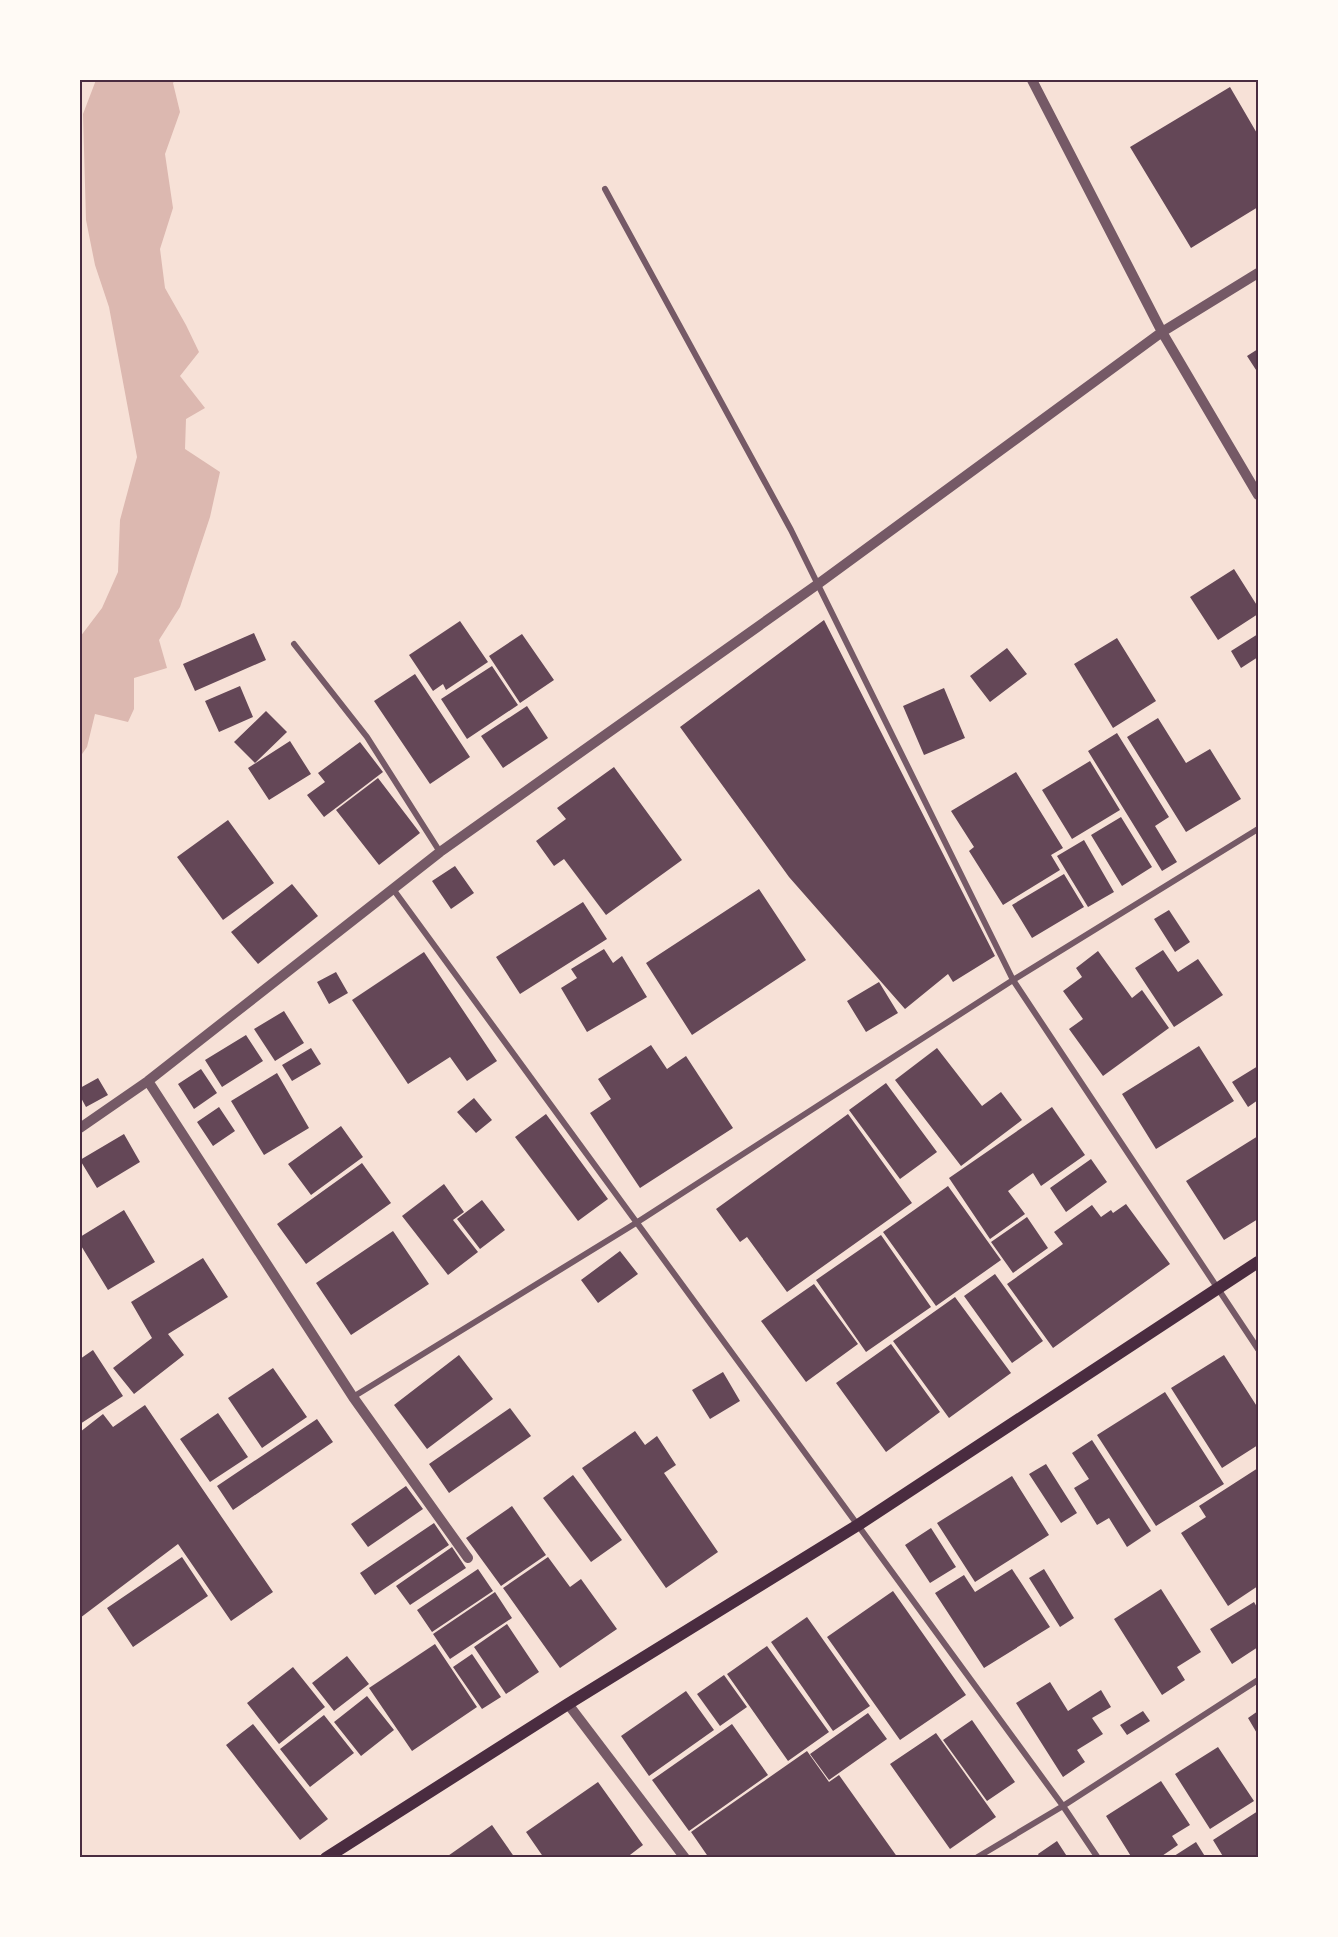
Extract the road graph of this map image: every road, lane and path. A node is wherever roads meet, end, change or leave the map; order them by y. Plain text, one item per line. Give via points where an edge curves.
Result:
1 (1032, 80) edge
2 (605, 189) dead end
3 (1258, 273) edge
4 (1162, 332) junction
5 (1258, 495) edge
6 (818, 584) junction
7 (294, 644) dead end
8 (1258, 829) edge
9 (440, 852) junction
10 (393, 889) junction
11 (1013, 980) junction
12 (148, 1082) junction
13 (80, 1128) edge
14 (636, 1223) junction
15 (1258, 1263) edge
16 (1218, 1288) junction
17 (1258, 1349) edge
18 (352, 1397) junction
19 (858, 1525) junction
20 (468, 1558) dead end
21 (1258, 1680) edge
22 (568, 1704) junction
23 (1063, 1806) junction
24 (326, 1857) edge
25 (685, 1857) edge
26 (976, 1857) edge
27 (1098, 1857) edge

1 - 4 street
2 - 6 street
3 - 4 street
4 - 5 street
4 - 6 street
6 - 9 street
6 - 11 street
7 - 9 street via 367,737
8 - 11 street
9 - 10 street
10 - 12 street
10 - 14 street
11 - 14 street
11 - 16 street
12 - 13 street
12 - 18 street
14 - 18 street
14 - 19 street
15 - 16 main road
16 - 17 street
16 - 19 main road
18 - 20 street
19 - 22 main road
19 - 23 street
21 - 23 street
22 - 24 main road
22 - 25 street
23 - 26 street
23 - 27 street

